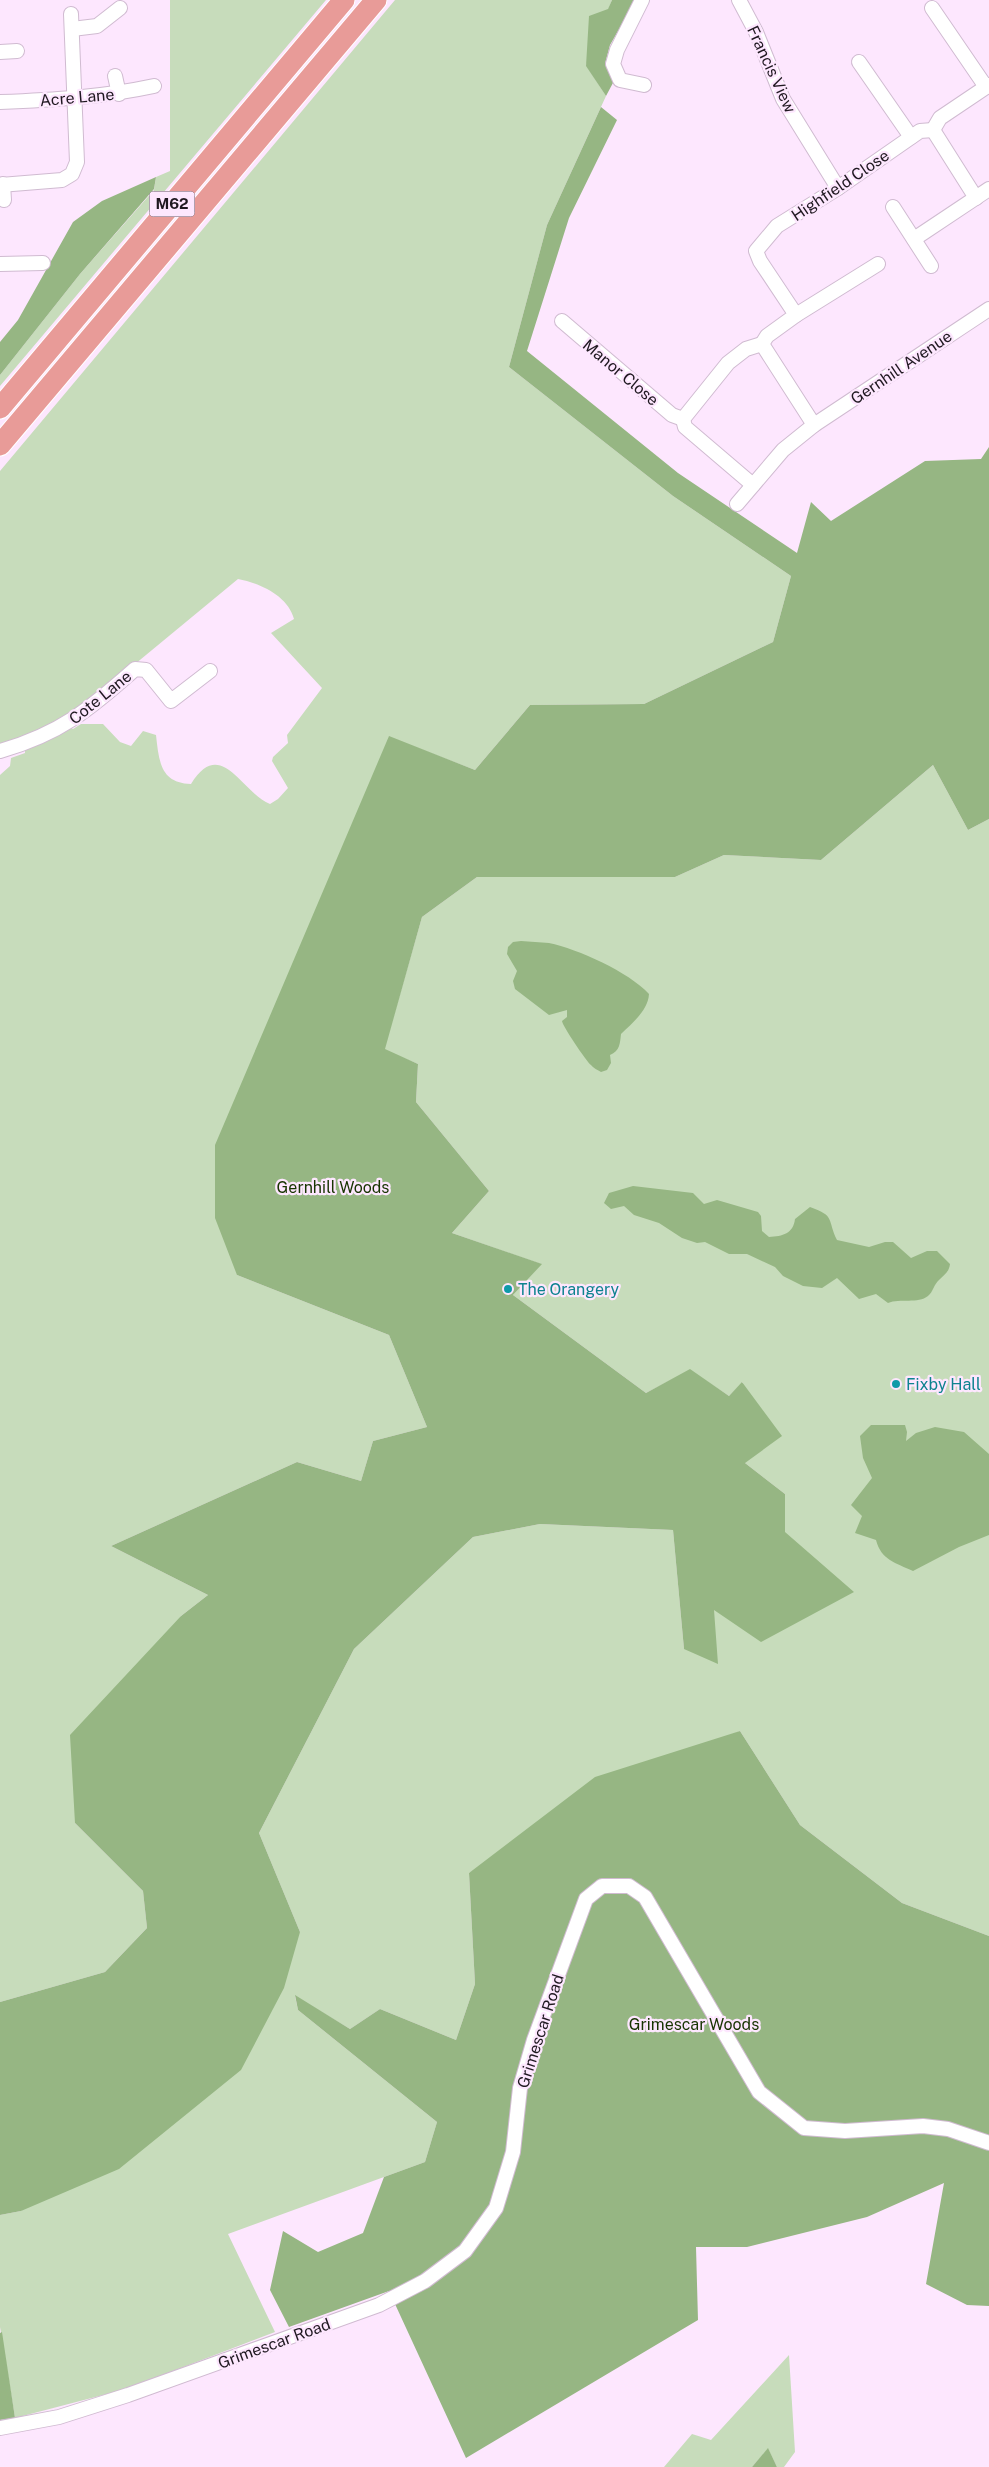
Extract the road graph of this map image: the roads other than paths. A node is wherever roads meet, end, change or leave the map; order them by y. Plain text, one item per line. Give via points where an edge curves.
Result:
1 (344, 0) edge
2 (376, 0) edge
3 (642, 0) edge
4 (739, 0) edge
5 (930, 4) edge
6 (120, 8) edge
7 (71, 14) dead end
8 (72, 29) junction
9 (17, 51) dead end
10 (0, 52) edge
11 (859, 62) dead end
12 (116, 76) dead end
13 (644, 85) dead end
14 (154, 86) dead end
15 (987, 86) edge
16 (119, 94) junction
17 (74, 99) junction
18 (0, 102) edge
19 (933, 130) junction
20 (911, 137) junction
21 (2, 184) edge
22 (838, 188) junction
23 (989, 189) edge
24 (976, 198) junction
25 (4, 200) dead end
26 (893, 207) dead end
27 (914, 239) junction
28 (43, 263) dead end
29 (0, 264) edge
30 (878, 264) dead end
31 (932, 266) dead end
32 (989, 309) edge
33 (796, 315) junction
34 (562, 321) dead end
35 (762, 344) junction
36 (0, 408) edge
37 (683, 419) junction
38 (814, 425) junction
39 (0, 445) edge
40 (753, 485) junction
41 (737, 504) dead end
42 (210, 671) dead end
43 (0, 751) edge
44 (989, 2143) edge
45 (0, 2428) edge

1 - 36 highway, M62
2 - 39 highway, M62
3 - 13 street via 613,64 620,80
4 - 22 street, Francis View via 756,32 782,99
5 - 15 street
6 - 8 street via 97,26
7 - 8 street
8 - 17 street
9 - 10 street
11 - 20 street
12 - 16 street
14 - 16 street, Acre Lane
15 - 19 street via 940,118
16 - 17 street, Acre Lane
17 - 18 street, Acre Lane
17 - 21 street via 77,162 72,174 62,180
19 - 20 street, Highfield Close via 920,131
19 - 24 street
20 - 22 street, Highfield Close
21 - 25 street
22 - 33 street, Highfield Close via 777,226 756,251
23 - 24 street
24 - 27 street
26 - 27 street
27 - 31 street
28 - 29 street
30 - 33 street
32 - 38 street, Gernhill Avenue
33 - 35 street via 767,336
34 - 37 street, Manor Close via 672,415
35 - 37 street via 746,349 728,364
35 - 38 street
37 - 40 street, Manor Close via 685,427
38 - 40 street, Gernhill Avenue via 783,450
40 - 41 street, Gernhill Avenue
42 - 43 street, Cote Lane via 171,701 146,670 136,669 68,724 43,737
44 - 45 street, Grimescar Road via 948,2129 923,2126 845,2131 804,2128 760,2092 645,1897 629,1886 602,1886 586,1899 534,2040 520,2088 513,2152 496,2208 465,2251 425,2281 378,2305 128,2395 59,2417

